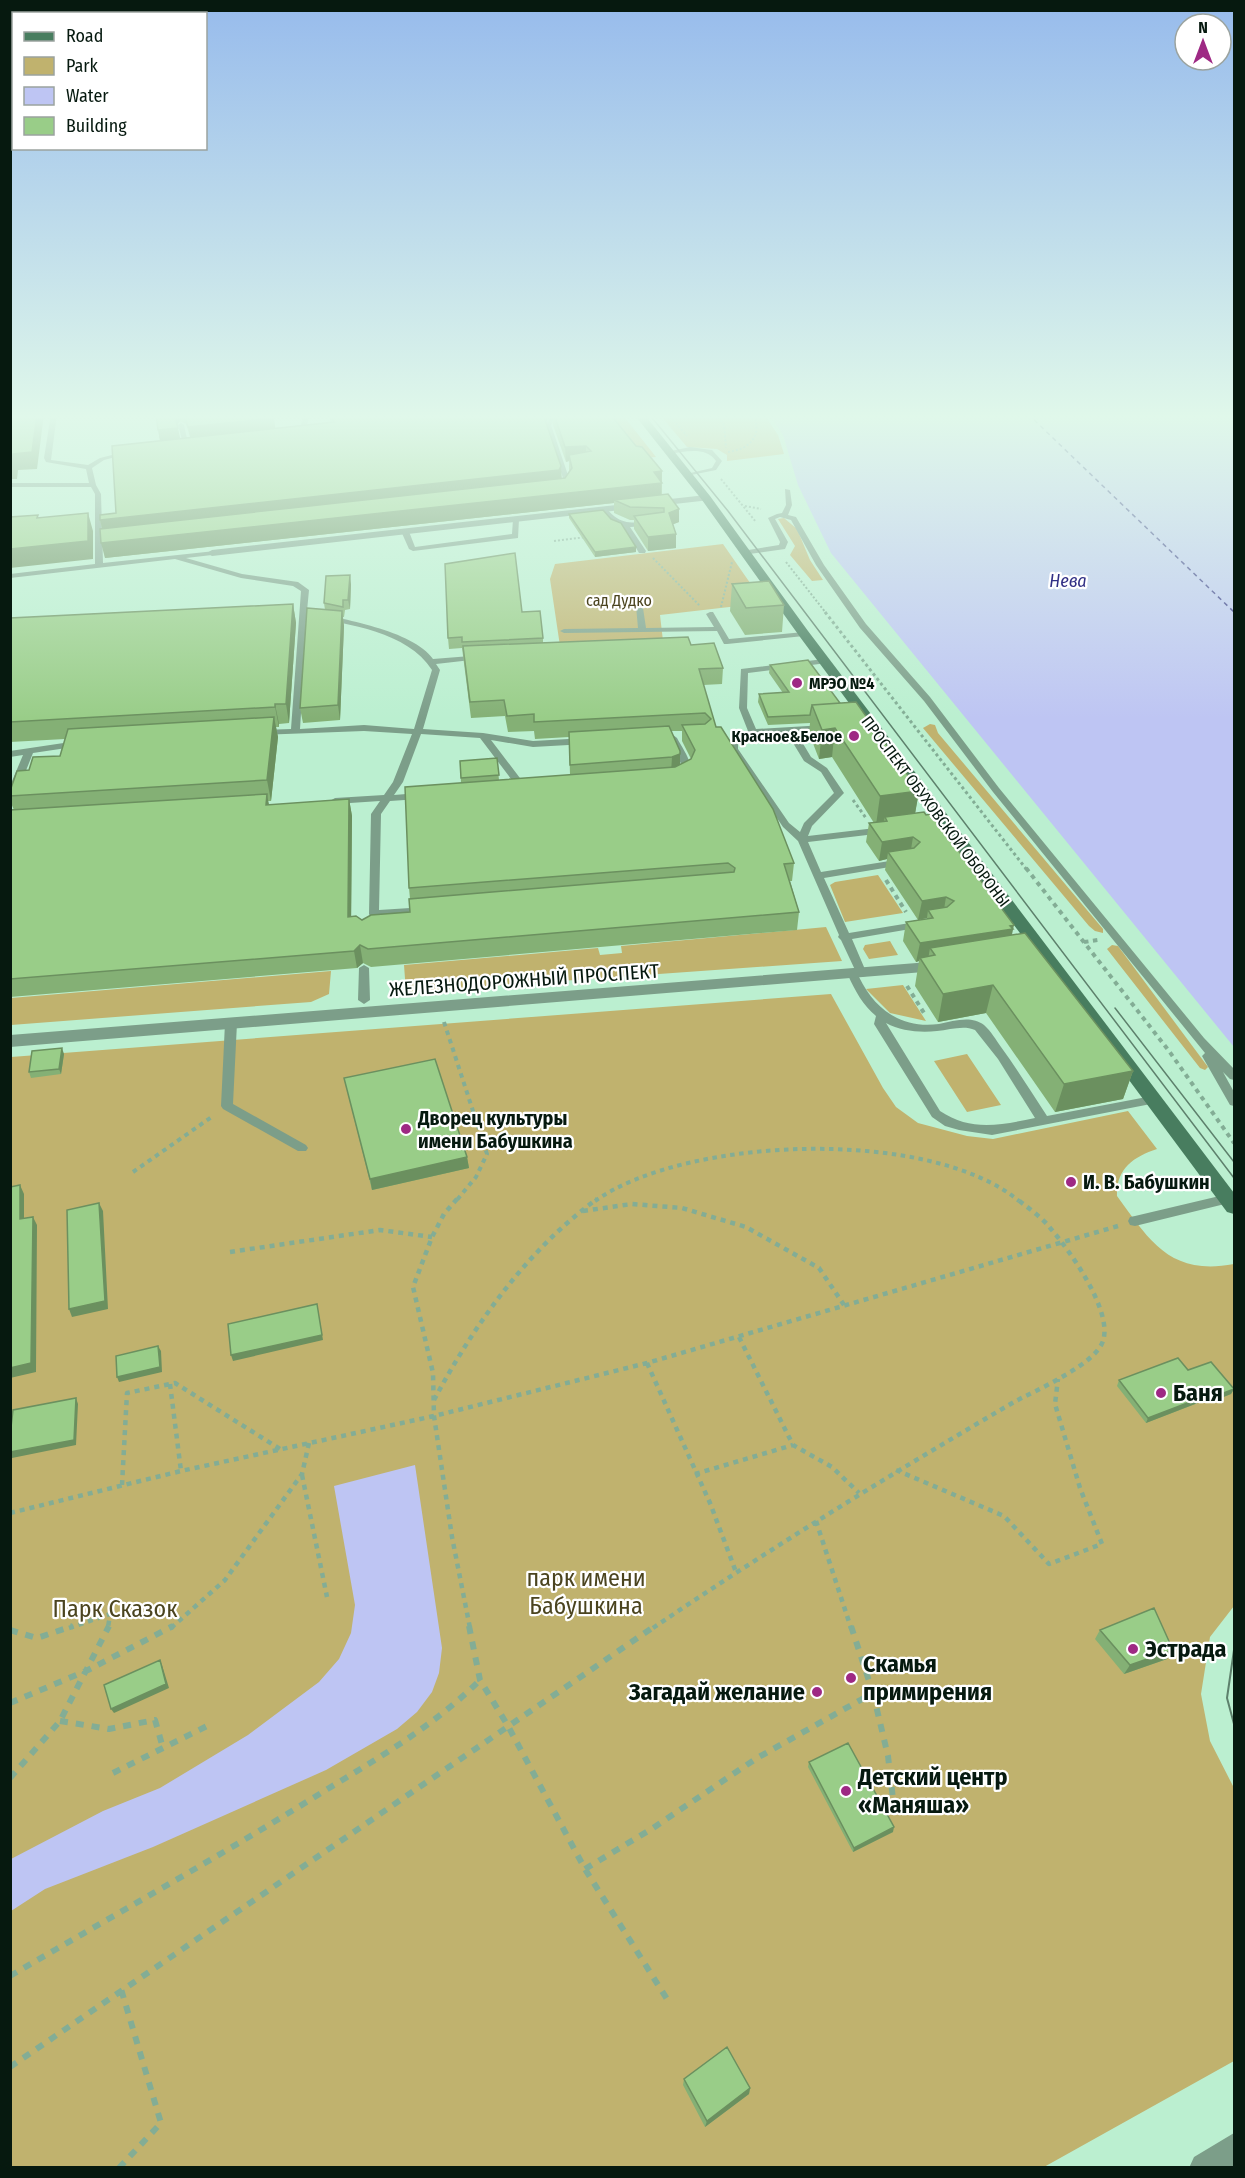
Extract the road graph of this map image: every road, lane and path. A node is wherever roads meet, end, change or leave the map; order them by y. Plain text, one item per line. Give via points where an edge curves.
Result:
1 (99, 516) edge
2 (546, 516) edge
3 (609, 516) edge
4 (717, 516) edge
5 (752, 516) edge
6 (784, 516) joint
7 (516, 519) junction
8 (99, 522) junction
9 (659, 523) edge
10 (88, 524) edge
11 (627, 530) junction
12 (405, 531) junction
13 (111, 539) edge
14 (99, 540) junction
15 (554, 541) dead end
16 (777, 550) junction
17 (642, 551) joint
18 (212, 553) joint
19 (740, 554) junction
20 (178, 558) junction
21 (99, 566) junction
22 (10, 576) edge
23 (639, 608) dead end
24 (730, 609) dead end
25 (305, 613) junction
26 (710, 614) joint
27 (719, 629) junction
28 (642, 630) junction
29 (564, 631) dead end
30 (804, 634) junction
31 (490, 656) edge
32 (824, 661) junction
33 (433, 662) junction
34 (919, 722) dead end
35 (910, 723) junction
36 (872, 724) junction
37 (856, 726) edge
38 (841, 727) edge
39 (418, 730) junction
40 (790, 730) junction
41 (295, 732) junction
42 (753, 732) junction
43 (247, 734) edge
44 (483, 736) junction
45 (662, 738) edge
46 (91, 741) edge
47 (592, 741) edge
48 (29, 752) junction
49 (10, 754) edge
50 (674, 778) edge
51 (535, 789) edge
52 (839, 793) junction
53 (431, 795) edge
54 (389, 797) junction
55 (10, 798) edge
56 (319, 802) edge
57 (944, 822) junction
58 (927, 825) edge
59 (894, 829) edge
60 (875, 831) junction
61 (802, 840) junction
62 (910, 861) edge
63 (876, 866) junction
64 (817, 876) junction
65 (433, 909) edge
66 (933, 922) edge
67 (915, 925) junction
68 (843, 937) junction
69 (1041, 950) junction
70 (1020, 953) edge
71 (963, 963) edge
72 (364, 968) edge
73 (858, 975) junction
74 (905, 982) dead end
75 (364, 1000) dead end
76 (882, 1016) junction
77 (443, 1020) dead end
78 (231, 1023) junction
79 (934, 1028) junction
80 (10, 1041) edge
81 (1200, 1041) junction
82 (1234, 1076) edge
83 (1152, 1100) junction
84 (1234, 1102) edge
85 (227, 1106) junction
86 (1044, 1122) junction
87 (1234, 1143) edge
88 (302, 1148) dead end
89 (133, 1172) dead end
90 (1231, 1203) edge
91 (582, 1211) junction
92 (1135, 1221) joint
93 (432, 1237) junction
94 (1065, 1242) junction
95 (230, 1252) dead end
96 (844, 1305) junction
97 (739, 1337) junction
98 (647, 1363) junction
99 (1058, 1378) junction
100 (170, 1384) junction
101 (434, 1400) junction
102 (434, 1416) junction
103 (309, 1443) junction
104 (793, 1445) junction
105 (280, 1449) junction
106 (896, 1470) junction
107 (181, 1471) junction
108 (302, 1474) junction
109 (695, 1474) junction
110 (122, 1485) junction
111 (858, 1493) junction
112 (10, 1513) edge
113 (816, 1521) junction
114 (736, 1572) junction
115 (327, 1597) dead end
116 (10, 1630) edge
117 (88, 1670) junction
118 (480, 1680) junction
119 (873, 1693) junction
120 (10, 1703) edge
121 (60, 1721) junction
122 (207, 1726) dead end
123 (508, 1726) junction
124 (163, 1748) junction
125 (113, 1773) dead end
126 (10, 1778) edge
127 (893, 1799) dead end
128 (585, 1869) junction
129 (10, 1976) edge
130 (121, 1989) junction
131 (667, 1999) dead end
132 (10, 2067) edge
133 (1234, 2149) edge
134 (118, 2168) edge
135 (1205, 2168) edge

1 - 8 lane
2 - 7 street
3 - 11 lane
4 - 19 main road, ПРОСПЕКТ ОБУХОВСКОЙ ОБОРОНЫ
5 - 16 path
6 - 16 lane via 774,516 770,521 784,542
6 - 81 lane via 794,518 863,626 927,699
7 - 12 street
7 - 12 lane via 515,536 413,549
8 - 10 lane
8 - 14 lane
9 - 11 lane
11 - 15 path
11 - 17 lane
12 - 18 street
13 - 14 lane
14 - 21 lane
16 - 19 lane
16 - 35 path
17 - 26 path
18 - 20 lane
19 - 24 path via 720,610
19 - 30 main road, ПРОСПЕКТ ОБУХОВСКОЙ ОБОРОНЫ
20 - 21 lane
20 - 25 lane via 241,576 295,584 305,590
21 - 22 lane
23 - 28 lane
25 - 33 lane via 394,637
25 - 41 lane
26 - 27 lane
27 - 28 lane
27 - 30 lane via 727,642
28 - 29 lane
30 - 32 main road, ПРОСПЕКТ ОБУХОВСКОЙ ОБОРОНЫ
31 - 33 lane
32 - 36 main road, ПРОСПЕКТ ОБУХОВСКОЙ ОБОРОНЫ
32 - 42 lane via 744,671 743,708
33 - 39 lane via 436,670
34 - 35 path
35 - 87 path via 1170,1051
36 - 37 lane
36 - 57 main road, ПРОСПЕКТ ОБУХОВСКОЙ ОБОРОНЫ
38 - 40 lane
39 - 41 lane
39 - 44 lane
39 - 54 lane
40 - 42 lane
40 - 52 lane via 807,759 824,770
41 - 43 lane
42 - 61 lane via 734,741 734,749 786,825
44 - 47 lane via 533,744
44 - 51 lane via 518,790
45 - 50 lane via 678,737 687,766
46 - 48 lane
48 - 49 lane
48 - 55 lane
52 - 60 path via 854,800
52 - 61 lane via 807,825
53 - 54 lane
54 - 56 lane
54 - 65 lane via 376,814 372,919
57 - 58 lane
57 - 69 main road, ПРОСПЕКТ ОБУХОВСКОЙ ОБОРОНЫ
59 - 60 lane
60 - 61 lane
61 - 64 lane
62 - 63 lane
63 - 64 lane
63 - 67 path
64 - 68 lane
66 - 67 lane
67 - 68 lane
68 - 73 lane
69 - 70 street
69 - 83 main road, ПРОСПЕКТ ОБУХОВСКОЙ ОБОРОНЫ
71 - 73 street, ЖЕЛЕЗНОДОРОЖНЫЙ ПРОСПЕКТ
72 - 75 lane
73 - 76 lane via 861,995
73 - 78 street, ЖЕЛЕЗНОДОРОЖНЫЙ ПРОСПЕКТ
74 - 79 path
76 - 79 lane via 905,1026
76 - 86 lane via 880,1024 936,1114 948,1123 968,1130 993,1131
77 - 93 path via 487,1154 476,1177 444,1214
78 - 80 street, ЖЕЛЕЗНОДОРОЖНЫЙ ПРОСПЕКТ
78 - 85 lane
79 - 86 lane via 964,1023 983,1030
81 - 82 lane
81 - 84 lane
83 - 86 lane
83 - 90 main road, ПРОСПЕКТ ОБУХОВСКОЙ ОБОРОНЫ
85 - 88 lane
85 - 89 path
90 - 92 lane
91 - 94 path via 610,1190 663,1168 761,1151 838,1149 942,1164 980,1178 1021,1202
91 - 96 path via 632,1204 672,1207 746,1227 819,1268
91 - 101 path via 496,1299 458,1354
92 - 94 path
93 - 95 path via 380,1230
93 - 101 path via 413,1287 433,1373
94 - 96 path
94 - 99 path via 1091,1290 1105,1335 1099,1351
96 - 97 path
97 - 98 path
97 - 104 path
98 - 102 path
98 - 109 path
99 - 106 path
99 - 106 path via 1055,1404 1102,1545 1049,1564 1004,1516
100 - 105 path via 175,1383
100 - 107 path
100 - 110 path via 127,1394
101 - 102 path
102 - 103 path
102 - 118 path via 452,1537
103 - 105 path
103 - 108 path
104 - 109 path
104 - 111 path via 832,1467
105 - 107 path
106 - 111 path
107 - 110 path
108 - 115 path
108 - 117 path via 225,1580 171,1628
109 - 114 path
110 - 112 path
111 - 113 path
113 - 114 path
113 - 119 path
114 - 123 path
116 - 117 path via 37,1638 110,1614 111,1622
117 - 120 path
117 - 121 path
118 - 123 path
118 - 129 path via 461,1700 401,1743 287,1815
119 - 127 path via 888,1756
119 - 128 path via 757,1758
121 - 124 path via 110,1729 155,1720
121 - 126 path
122 - 124 path
123 - 128 path
123 - 130 path
124 - 125 path
128 - 131 path
130 - 132 path
130 - 134 path via 161,2122
133 - 135 street

